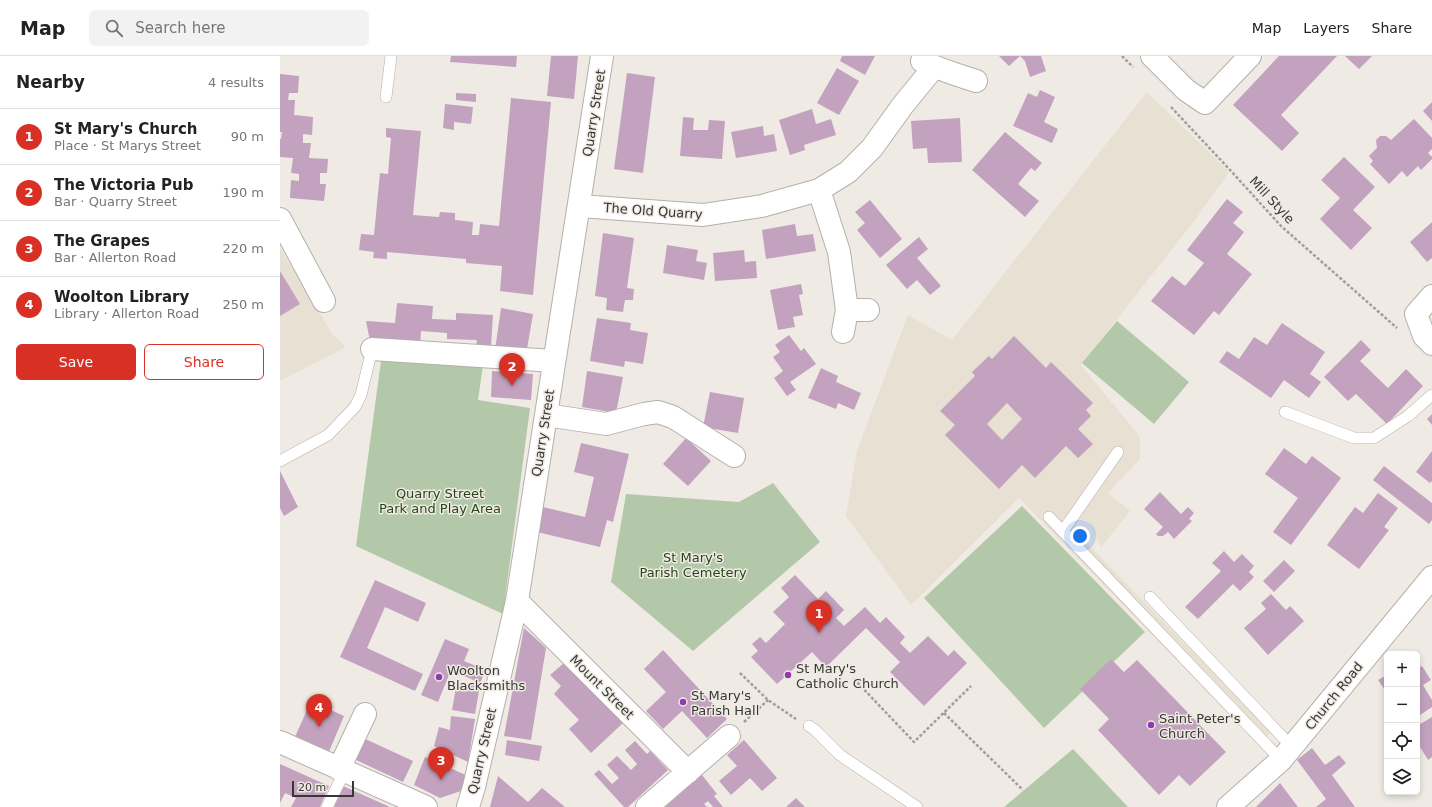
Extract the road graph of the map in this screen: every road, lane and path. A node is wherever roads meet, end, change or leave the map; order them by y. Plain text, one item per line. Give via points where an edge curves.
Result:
1 (391, 56) edge
2 (602, 56) edge
3 (1122, 56) edge
4 (1152, 56) edge
5 (1250, 56) edge
6 (1137, 72) dead end
7 (976, 81) dead end
8 (386, 97) dead end
9 (1167, 104) dead end
10 (819, 190) junction
11 (580, 206) junction
12 (280, 219) edge
13 (1432, 296) edge
14 (324, 301) dead end
15 (843, 332) dead end
16 (1428, 340) edge
17 (372, 349) joint
18 (554, 361) junction
19 (1432, 395) edge
20 (1285, 412) dead end
21 (546, 415) junction
22 (1118, 452) dead end
23 (734, 456) dead end
24 (280, 461) edge
25 (1049, 517) dead end
26 (1063, 532) junction
27 (1432, 577) edge
28 (1150, 597) dead end
29 (517, 601) junction
30 (740, 673) dead end
31 (854, 679) dead end
32 (971, 686) dead end
33 (768, 700) junction
34 (944, 713) junction
35 (365, 714) dead end
36 (809, 726) joint
37 (729, 736) joint
38 (280, 742) edge
39 (1287, 754) junction
40 (342, 770) junction
41 (688, 772) junction
42 (1023, 790) dead end
43 (328, 807) edge
44 (426, 807) edge
45 (468, 807) edge
46 (647, 807) edge
47 (917, 807) edge
48 (1228, 807) edge

1 - 8 lane
2 - 11 street, Quarry Street
3 - 6 path
4 - 5 street via 1186,90 1205,102
7 - 10 street, The Old Quarry via 928,64 872,148 848,172
9 - 16 path, Mill Style via 1281,226 1399,330
10 - 11 street, The Old Quarry via 762,206 702,215
10 - 15 street via 857,310
11 - 18 street, Quarry Street
12 - 14 street
13 - 16 street via 1416,314
17 - 18 street
17 - 24 lane via 361,395 355,407 328,435
18 - 21 street, Quarry Street
19 - 20 lane via 1408,416 1374,438 1354,438
21 - 23 street via 606,424 658,412 672,417
21 - 29 street, Quarry Street
22 - 26 lane
25 - 26 lane
26 - 39 lane
27 - 39 street, Church Road
28 - 39 lane
29 - 41 street, Mount Street
29 - 45 street, Quarry Street
30 - 33 path
31 - 34 path via 914,742
32 - 34 path
33 - 36 path
33 - 37 path
34 - 42 path
35 - 40 street
36 - 47 lane via 840,755
37 - 41 street
38 - 40 street
39 - 48 street, Church Road
40 - 43 lane
40 - 44 street
41 - 46 street

